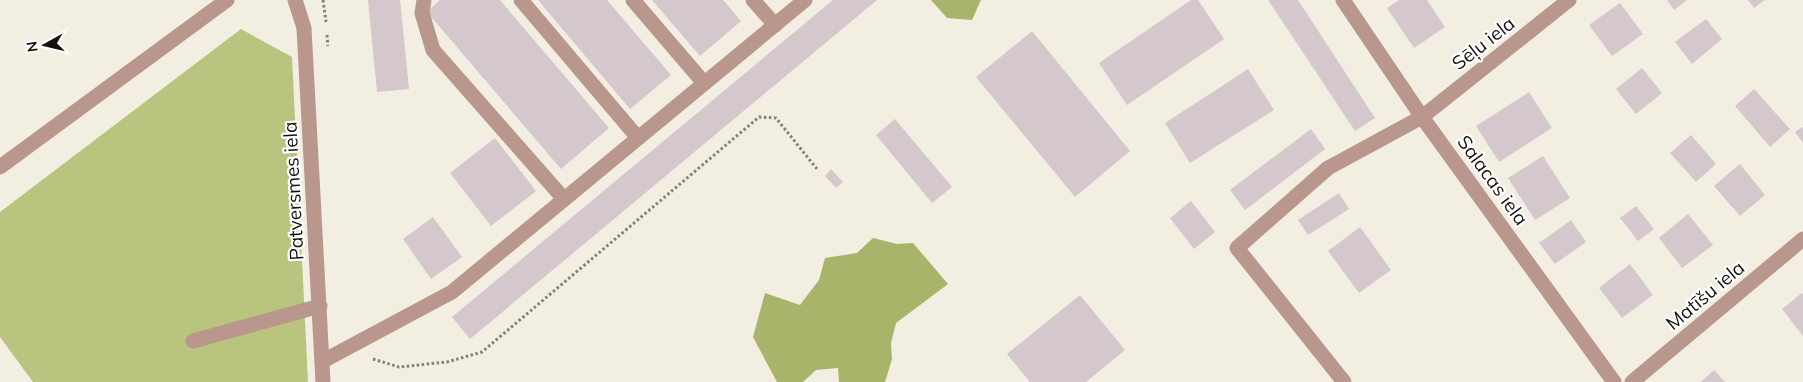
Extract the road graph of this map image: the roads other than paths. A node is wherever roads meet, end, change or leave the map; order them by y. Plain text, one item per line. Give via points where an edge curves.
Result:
1 (228, 0) edge
2 (295, 0) edge
3 (424, 0) edge
4 (521, 0) edge
5 (633, 0) edge
6 (753, 0) edge
7 (805, 0) edge
8 (1342, 0) edge
9 (1569, 0) edge
10 (775, 25) junction
11 (704, 83) junction
12 (1422, 116) junction
13 (638, 138) junction
14 (0, 167) edge
15 (564, 199) junction
16 (1803, 238) edge
17 (320, 306) junction
18 (193, 341) dead end
19 (323, 361) junction
20 (323, 382) edge
21 (1344, 382) edge
22 (1614, 382) edge
23 (1632, 382) edge

1 - 14 street
2 - 17 street, Patversmes iela via 304,28
3 - 15 street via 422,13 433,50
4 - 13 street
5 - 11 street
6 - 10 street
7 - 10 street
8 - 12 street, Salacas iela
9 - 12 street, Sēļu iela
10 - 11 street
11 - 13 street
12 - 21 street, Sēļu iela via 1328,168 1237,248
12 - 22 street, Salacas iela
13 - 15 street
15 - 19 street via 452,292
16 - 23 street, Matīšu iela
17 - 18 street
17 - 19 street, Patversmes iela
19 - 20 street, Patversmes iela

